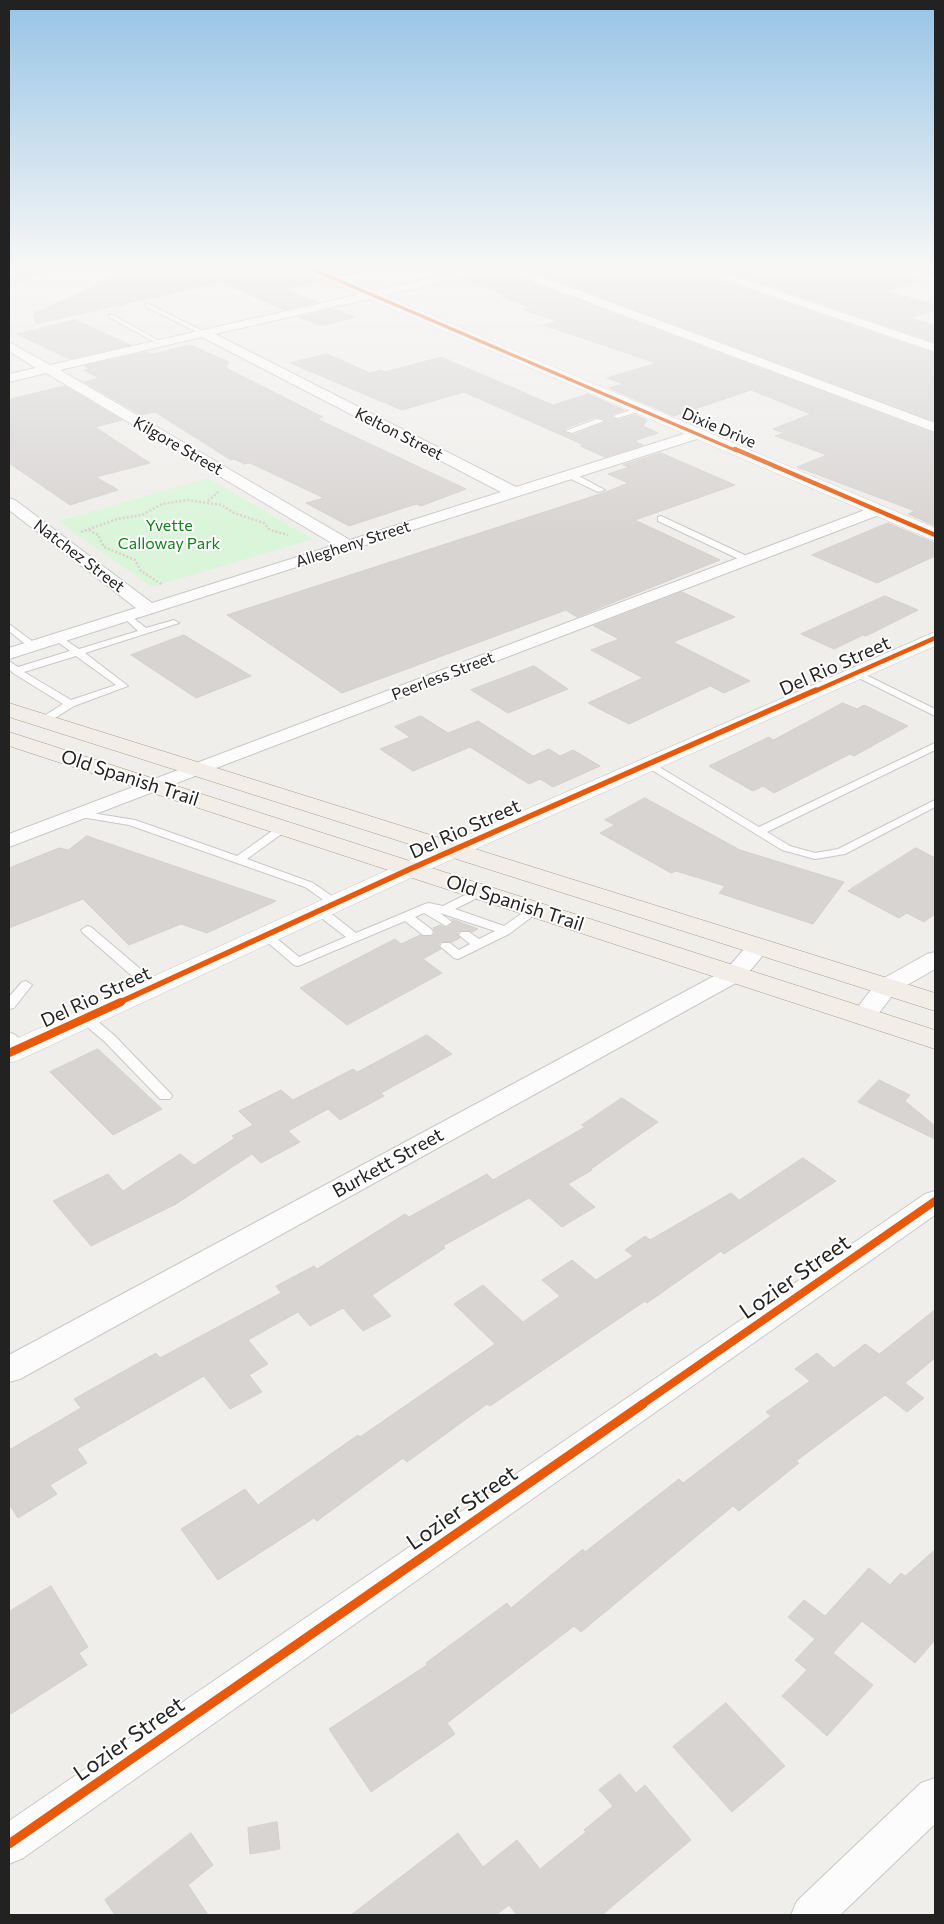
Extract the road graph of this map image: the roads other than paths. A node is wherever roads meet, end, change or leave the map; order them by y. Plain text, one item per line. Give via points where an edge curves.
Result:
1 (22, 354) edge
2 (114, 354) edge
3 (244, 354) edge
4 (511, 354) edge
5 (739, 354) edge
6 (48, 369) junction
7 (9, 378) edge
8 (639, 409) junction
9 (617, 416) dead end
10 (600, 421) dead end
11 (935, 428) edge
12 (569, 431) dead end
13 (698, 434) junction
14 (570, 475) junction
15 (601, 490) dead end
16 (515, 493) junction
17 (9, 503) edge
18 (878, 510) junction
19 (662, 519) dead end
20 (935, 535) edge
21 (348, 545) junction
22 (748, 560) junction
23 (149, 609) junction
24 (126, 616) junction
25 (174, 623) dead end
26 (9, 627) edge
27 (145, 632) junction
28 (58, 638) junction
29 (935, 638) edge
30 (33, 646) junction
31 (78, 652) junction
32 (10, 659) edge
33 (856, 673) junction
34 (70, 704) junction
35 (9, 710) edge
36 (935, 713) edge
37 (43, 720) junction
38 (9, 739) edge
39 (935, 746) edge
40 (647, 764) junction
41 (200, 769) junction
42 (154, 786) junction
43 (935, 803) edge
44 (79, 814) junction
45 (283, 828) junction
46 (759, 831) junction
47 (9, 841) edge
48 (454, 850) junction
49 (238, 860) junction
50 (410, 870) junction
51 (479, 892) junction
52 (328, 907) junction
53 (535, 910) junction
54 (406, 916) junction
55 (446, 916) junction
56 (87, 930) dead end
57 (505, 931) junction
58 (426, 932) dead end
59 (466, 935) dead end
60 (265, 936) junction
61 (355, 938) junction
62 (478, 944) junction
63 (446, 946) dead end
64 (758, 947) junction
65 (935, 959) edge
66 (735, 974) junction
67 (26, 985) dead end
68 (153, 987) junction
69 (886, 987) junction
70 (935, 1002) edge
71 (9, 1005) edge
72 (863, 1016) junction
73 (85, 1018) junction
74 (935, 1040) edge
75 (13, 1046) edge
76 (165, 1096) dead end
77 (935, 1201) edge
78 (9, 1370) edge
79 (935, 1797) edge
80 (9, 1844) edge
81 (811, 1915) edge

1 - 6 street, Kilgore Street
2 - 6 street
3 - 16 street, Kelton Street
4 - 8 street, Dixie Drive
5 - 11 street
6 - 7 street
6 - 21 street, Kilgore Street
8 - 9 lane
8 - 13 street, Dixie Drive
10 - 12 lane
13 - 14 street, Allegheny Street
13 - 18 street, Dixie Drive
14 - 15 lane
14 - 16 street, Allegheny Street
16 - 21 street, Allegheny Street
17 - 23 street, Natchez Street
18 - 20 street, Dixie Drive
18 - 22 street, Peerless Street
19 - 22 lane
21 - 23 street, Allegheny Street
22 - 41 street, Peerless Street
23 - 24 street, Allegheny Street
24 - 27 lane
24 - 28 street, Allegheny Street
25 - 27 lane
26 - 30 lane
27 - 31 lane
28 - 30 street, Allegheny Street
28 - 31 lane
29 - 33 street, Del Rio Street
30 - 32 street, Allegheny Street
31 - 32 lane
31 - 34 lane via 123,686
32 - 34 lane
33 - 36 lane
33 - 40 street, Del Rio Street
34 - 37 lane
35 - 37 main road, Old Spanish Trail
37 - 41 main road, Old Spanish Trail
38 - 42 main road, Old Spanish Trail
39 - 46 lane
40 - 46 lane
40 - 48 street, Del Rio Street
41 - 42 street, Peerless Street
41 - 48 main road, Old Spanish Trail
42 - 44 street, Peerless Street
42 - 45 main road, Old Spanish Trail
43 - 46 lane via 841,852 828,855 815,856 786,848
44 - 47 street, Peerless Street
44 - 49 lane via 131,822
45 - 49 lane
45 - 50 main road, Old Spanish Trail
48 - 50 street, Del Rio Street
48 - 64 main road, Old Spanish Trail
49 - 52 lane via 309,885
50 - 51 main road, Old Spanish Trail
50 - 52 street, Del Rio Street
51 - 53 main road, Old Spanish Trail
51 - 55 lane
52 - 60 street, Del Rio Street
52 - 61 lane
53 - 57 lane
53 - 66 main road, Old Spanish Trail
54 - 55 lane via 425,908
54 - 58 lane
54 - 61 lane
55 - 57 lane
56 - 68 lane
57 - 62 lane
59 - 62 lane
60 - 61 lane via 298,962
60 - 68 street, Del Rio Street
62 - 63 lane via 458,955
64 - 66 street, Burkett Street
64 - 69 main road, Old Spanish Trail
65 - 69 street
66 - 72 main road, Old Spanish Trail
66 - 78 street, Burkett Street
67 - 71 lane
68 - 73 street, Del Rio Street
69 - 70 main road, Old Spanish Trail
69 - 72 street
72 - 74 main road, Old Spanish Trail
73 - 75 street, Del Rio Street
73 - 76 lane
77 - 80 street, Lozier Street
79 - 81 street

